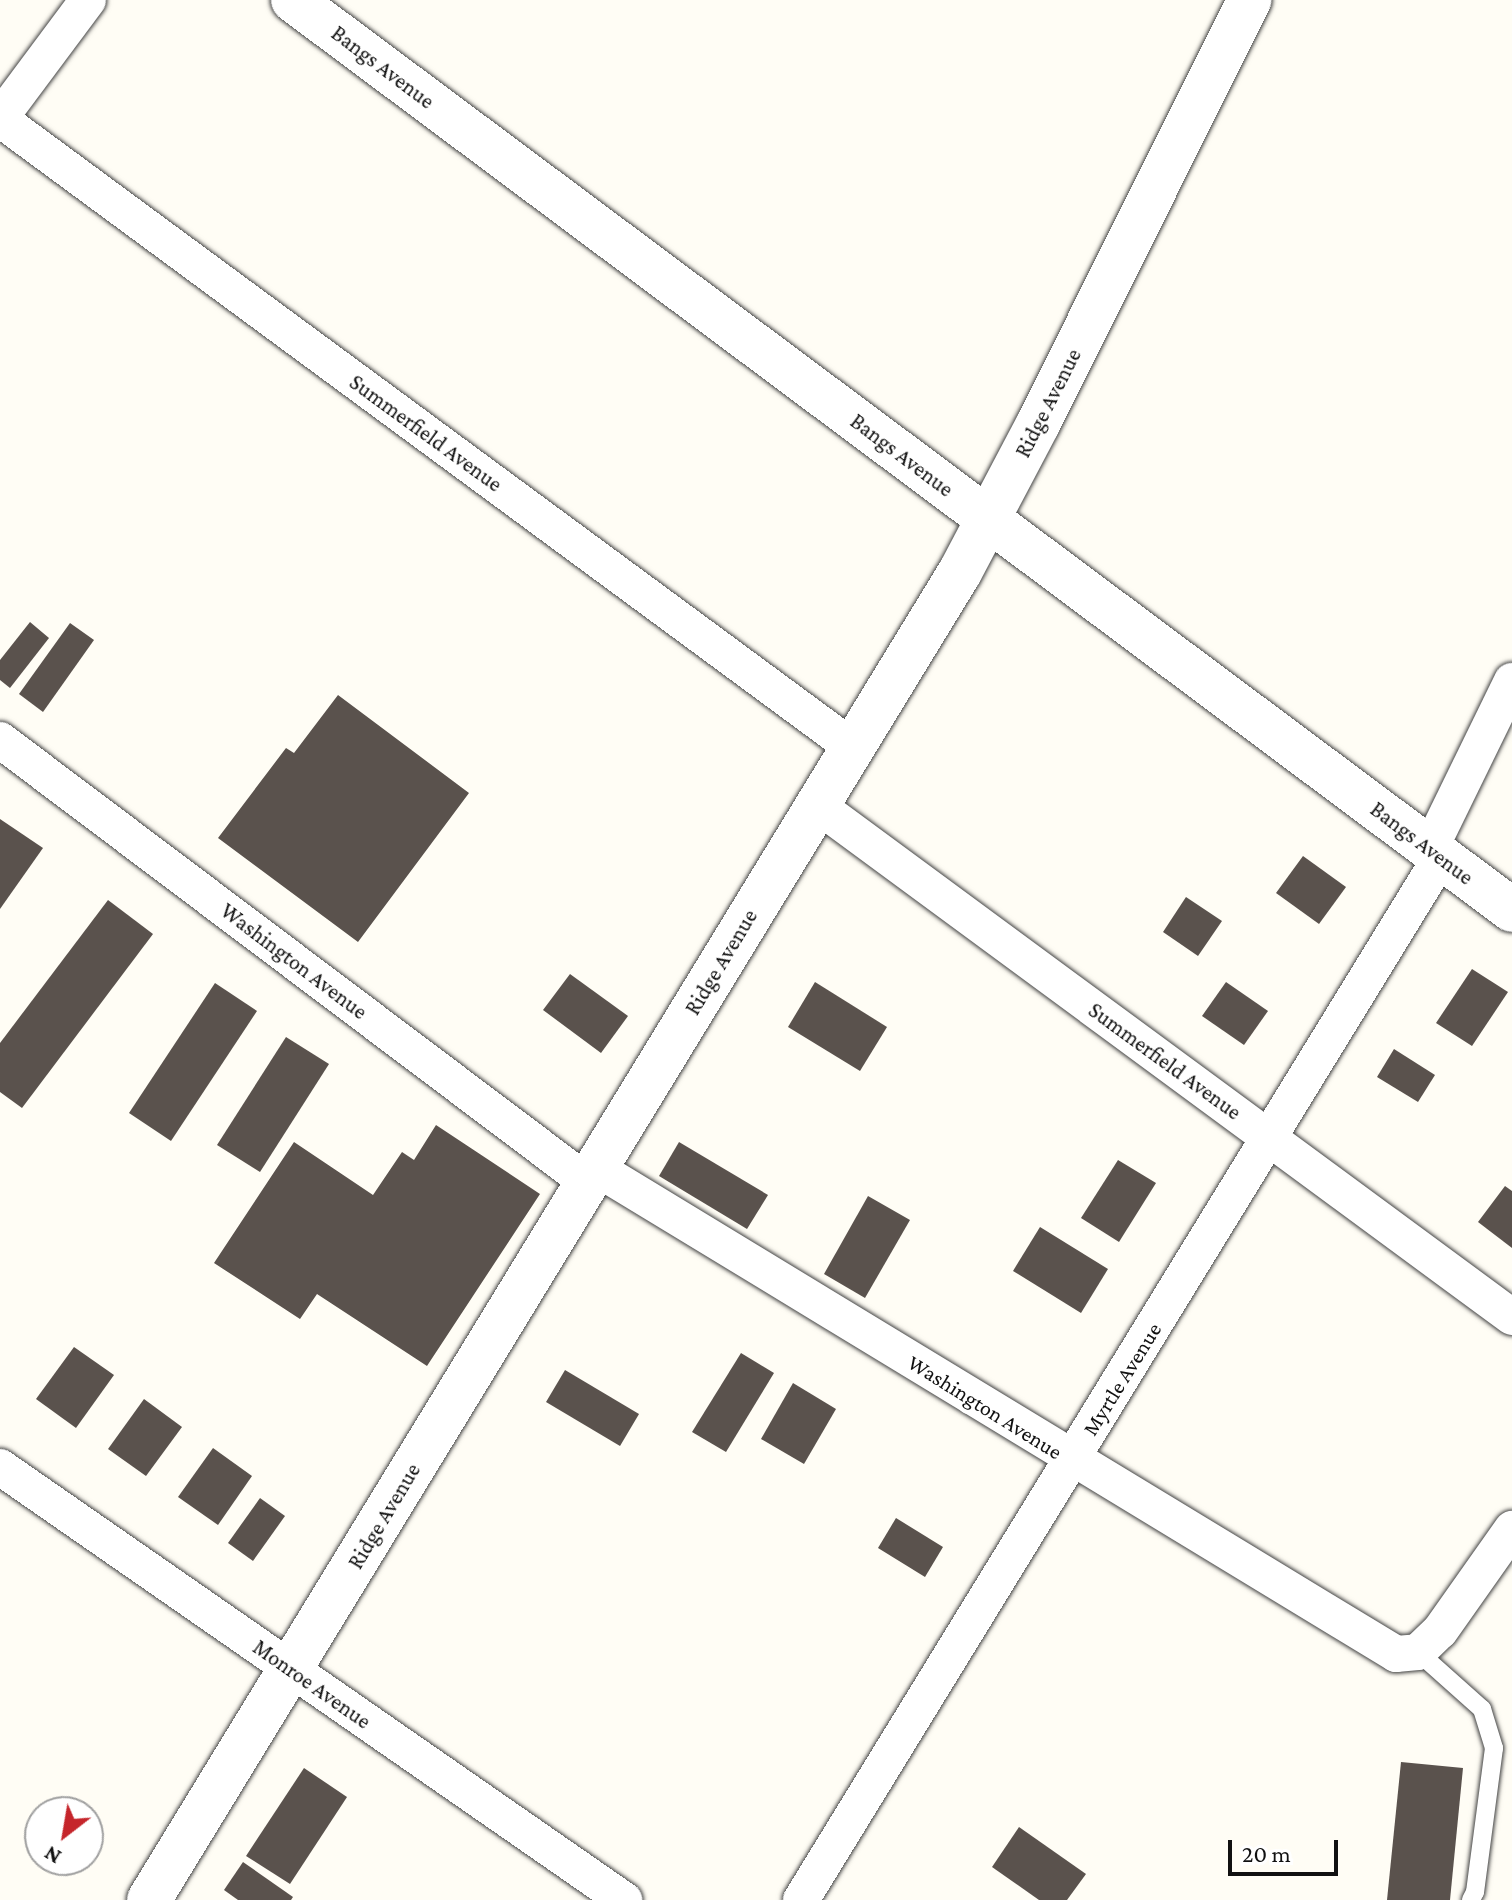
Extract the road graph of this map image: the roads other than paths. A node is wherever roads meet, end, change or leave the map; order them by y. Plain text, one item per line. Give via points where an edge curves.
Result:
1 (88, 0) edge
2 (293, 0) edge
3 (1249, 0) edge
4 (0, 118) edge
5 (989, 520) junction
6 (1512, 681) edge
7 (0, 740) edge
8 (852, 747) junction
9 (817, 805) junction
10 (1436, 853) junction
11 (1512, 910) edge
12 (1270, 1139) junction
13 (591, 1175) junction
14 (1512, 1317) edge
15 (1072, 1460) junction
16 (0, 1467) edge
17 (1512, 1529) edge
18 (1418, 1652) junction
19 (290, 1669) junction
20 (149, 1900) edge
21 (624, 1900) edge
22 (801, 1900) edge
23 (1471, 1900) edge

1 - 4 street
2 - 5 street, Bangs Avenue
3 - 5 street, Ridge Avenue
4 - 8 street, Summerfield Avenue
5 - 8 street, Ridge Avenue
5 - 10 street, Bangs Avenue
6 - 10 street, Myrtle Avenue
7 - 13 street, Washington Avenue
8 - 9 street, Ridge Avenue
9 - 12 street, Summerfield Avenue
9 - 13 street, Ridge Avenue
10 - 11 street, Bangs Avenue
10 - 12 street, Myrtle Avenue
12 - 14 street, Summerfield Avenue
12 - 15 street, Myrtle Avenue
13 - 15 street, Washington Avenue
13 - 19 street, Ridge Avenue
15 - 18 street, Washington Avenue via 1396,1654
15 - 22 street, Myrtle Avenue
16 - 19 street, Monroe Avenue
17 - 18 street via 1440,1631
18 - 23 lane via 1482,1709 1494,1748
19 - 20 street, Ridge Avenue
19 - 21 street, Monroe Avenue

